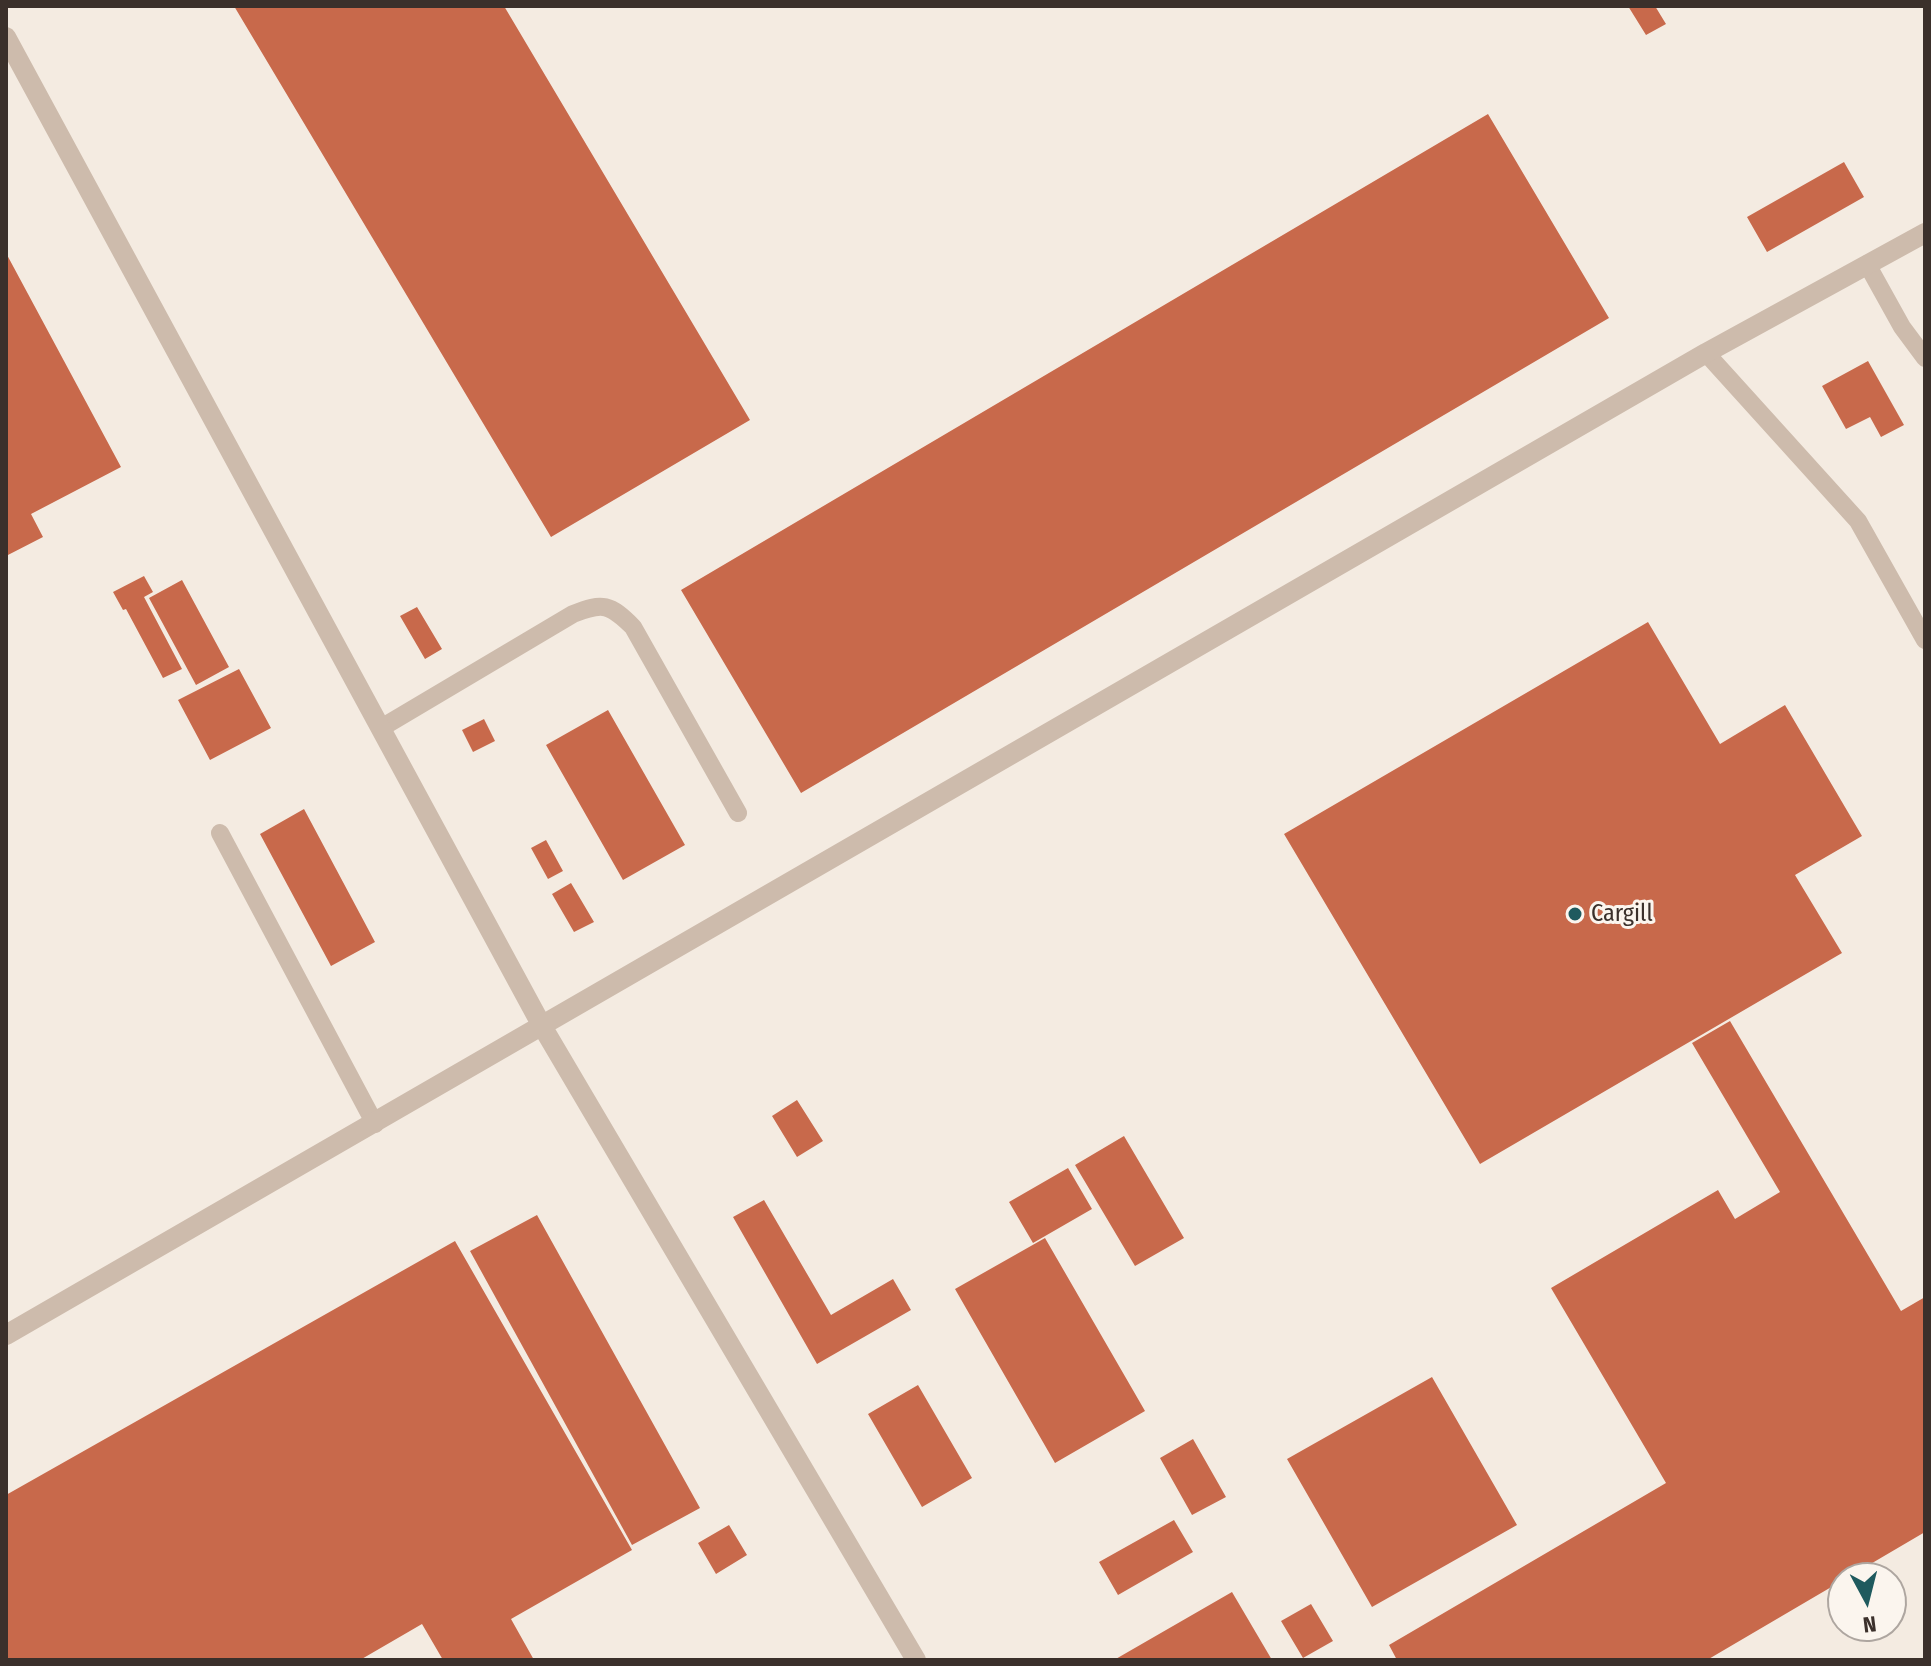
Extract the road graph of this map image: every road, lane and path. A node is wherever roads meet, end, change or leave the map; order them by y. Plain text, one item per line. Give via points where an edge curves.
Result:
1 (6, 37) edge
2 (1925, 233) edge
3 (1867, 264) junction
4 (1706, 353) junction
5 (1925, 358) edge
6 (1925, 640) edge
7 (381, 728) junction
8 (738, 813) dead end
9 (220, 833) dead end
10 (542, 1026) junction
11 (375, 1124) junction
12 (6, 1335) edge
13 (916, 1660) edge

1 - 7 street
2 - 3 street
3 - 4 street
3 - 5 lane
4 - 6 lane via 1858,521
4 - 10 street
7 - 8 lane via 573,614 594,605 615,608 633,627
7 - 10 street
9 - 11 lane
10 - 11 street
10 - 13 street
11 - 12 street

